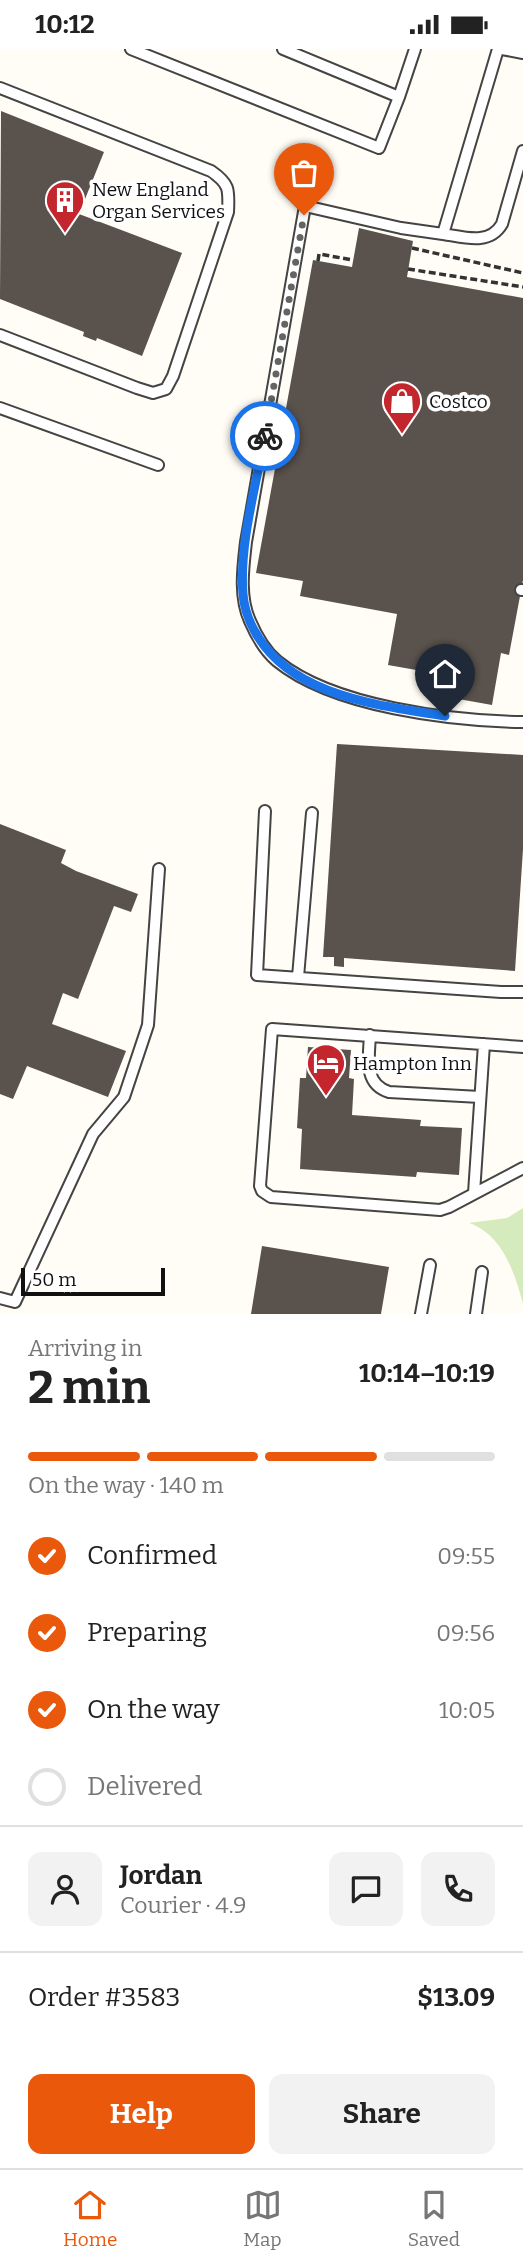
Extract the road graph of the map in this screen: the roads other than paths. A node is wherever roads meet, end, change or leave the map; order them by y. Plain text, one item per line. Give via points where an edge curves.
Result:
1 (131, 49) edge
2 (283, 49) edge
3 (415, 49) edge
4 (500, 49) edge
5 (523, 53) edge
6 (0, 88) edge
7 (399, 97) junction
8 (523, 151) edge
9 (443, 235) junction
10 (0, 335) edge
11 (0, 408) edge
12 (158, 465) dead end
13 (523, 722) edge
14 (265, 811) dead end
15 (312, 813) dead end
16 (159, 869) dead end
17 (298, 977) junction
18 (523, 992) edge
19 (370, 1035) junction
20 (484, 1044) junction
21 (523, 1047) edge
22 (480, 1097) junction
23 (523, 1168) edge
24 (474, 1193) junction
25 (430, 1265) dead end
26 (482, 1272) dead end
27 (0, 1298) edge
28 (421, 1314) edge
29 (477, 1314) edge

1 - 7 lane via 379,148
2 - 7 lane
3 - 7 lane
4 - 5 lane
4 - 9 lane
6 - 10 lane via 211,171 225,180 229,192 228,212 166,389 153,393 137,388
8 - 9 lane via 497,233 480,239
9 - 13 lane via 305,206 246,542 243,597 261,643 275,659 316,685 391,707 473,720
11 - 12 lane
14 - 17 lane via 257,975
15 - 17 lane
16 - 27 lane via 148,1025 124,1097 93,1134 15,1302
17 - 18 lane
19 - 20 lane
19 - 22 lane via 369,1069 377,1087 389,1092
19 - 24 lane via 272,1029 262,1191 271,1197 435,1210
20 - 21 lane
20 - 22 lane
22 - 24 lane
23 - 24 lane
25 - 28 lane
26 - 29 lane

